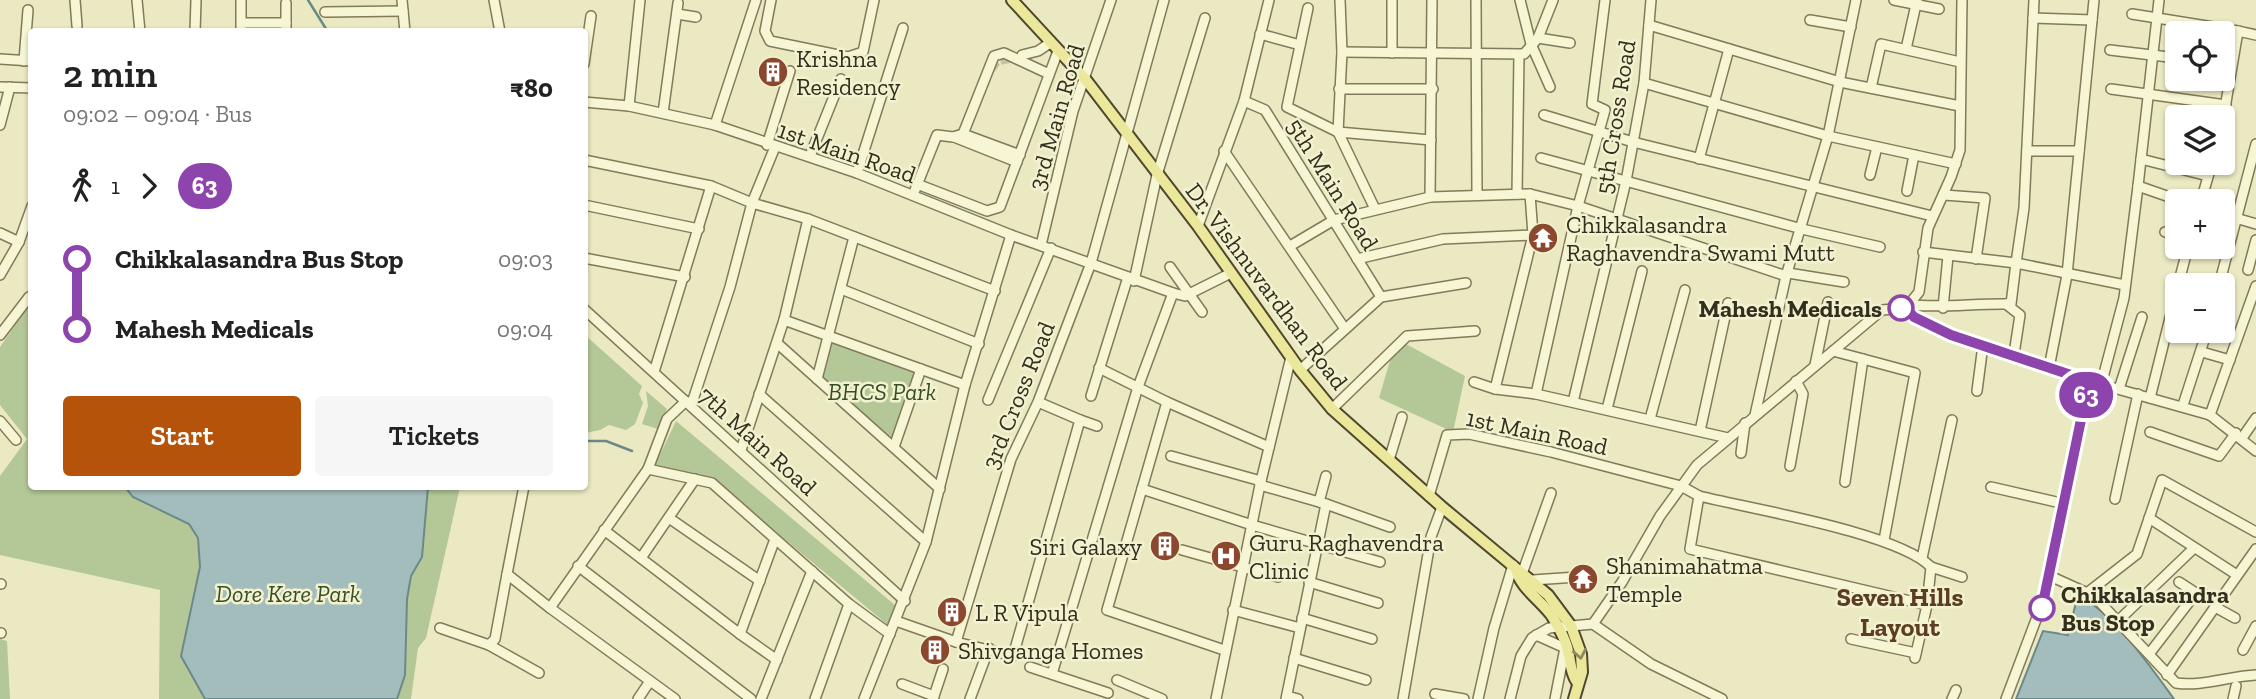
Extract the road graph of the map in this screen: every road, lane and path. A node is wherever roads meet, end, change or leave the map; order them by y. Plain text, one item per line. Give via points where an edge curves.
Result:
1 (75, 0) edge
2 (137, 0) edge
3 (196, 0) edge
4 (241, 0) edge
5 (402, 0) edge
6 (494, 0) edge
7 (640, 0) edge
8 (755, 0) edge
9 (771, 0) edge
10 (874, 0) edge
11 (1012, 0) edge
12 (1111, 0) edge
13 (1164, 0) edge
14 (1267, 0) edge
15 (1340, 0) edge
16 (1392, 0) edge
17 (1432, 0) edge
18 (1476, 0) edge
19 (1520, 0) edge
20 (1553, 0) edge
21 (1605, 0) edge
22 (1651, 0) edge
23 (1856, 0) edge
24 (1895, 0) edge
25 (1962, 0) edge
26 (2034, 0) edge
27 (2094, 0) edge
28 (2159, 0) edge
29 (286, 3) dead end
30 (678, 3) dead end
31 (1917, 3) edge
32 (1308, 8) dead end
33 (1939, 9) dead end
34 (27, 10) dead end
35 (403, 11) junction
36 (325, 12) dead end
37 (677, 13) junction
38 (2132, 14) dead end
39 (591, 16) dead end
40 (696, 16) dead end
41 (2157, 17) junction
42 (1205, 18) dead end
43 (2033, 18) junction
44 (1810, 20) dead end
45 (2092, 20) junction
46 (1649, 25) junction
47 (77, 26) dead end
48 (242, 27) edge
49 (286, 27) edge
50 (1851, 27) junction
51 (140, 28) edge
52 (195, 28) edge
53 (405, 28) edge
54 (499, 28) edge
55 (903, 28) dead end
56 (2238, 31) junction
57 (1260, 34) junction
58 (2256, 35) edge
59 (588, 37) edge
60 (1534, 41) junction
61 (2235, 42) edge
62 (1570, 43) dead end
63 (1300, 45) junction
64 (1054, 47) junction
65 (1728, 49) junction
66 (1906, 49) junction
67 (2110, 50) dead end
68 (1342, 52) junction
69 (1392, 53) junction
70 (2152, 53) junction
71 (1478, 54) junction
72 (1022, 55) tunnel mouth
73 (1434, 55) junction
74 (1521, 55) junction
75 (2165, 56) edge
76 (0, 59) edge
77 (28, 61) edge
78 (1960, 62) junction
79 (790, 71) dead end
80 (1049, 74) junction
81 (841, 79) dead end
82 (1086, 80) junction
83 (1840, 82) junction
84 (1644, 83) junction
85 (0, 87) edge
86 (10, 87) junction
87 (1550, 87) dead end
88 (28, 88) edge
89 (1871, 88) junction
90 (1339, 89) junction
91 (1433, 89) junction
92 (2110, 89) dead end
93 (2227, 91) edge
94 (2148, 92) junction
95 (1244, 101) junction
96 (588, 102) edge
97 (1714, 103) junction
98 (2226, 105) joint
99 (629, 106) junction
100 (1960, 106) junction
101 (663, 113) junction
102 (1544, 115) dead end
103 (0, 125) edge
104 (715, 125) junction
105 (1126, 131) junction
106 (1599, 131) junction
107 (1338, 132) junction
108 (963, 134) junction
109 (1828, 136) junction
110 (953, 137) junction
111 (1431, 140) junction
112 (1633, 142) junction
113 (2256, 144) edge
114 (771, 146) junction
115 (1877, 147) junction
116 (1224, 150) junction
117 (2027, 151) junction
118 (2079, 152) junction
119 (1914, 155) junction
120 (810, 156) junction
121 (1019, 158) junction
122 (1541, 158) dead end
123 (1699, 159) junction
124 (2141, 159) junction
125 (588, 161) edge
126 (1956, 164) junction
127 (1588, 170) junction
128 (857, 173) junction
129 (1157, 175) junction
130 (1870, 175) dead end
131 (2208, 176) joint
132 (1626, 181) junction
133 (917, 184) junction
134 (711, 186) junction
135 (2138, 186) junction
136 (1814, 189) junction
137 (2204, 189) edge
138 (1907, 191) dead end
139 (1517, 194) junction
140 (1530, 194) junction
141 (1944, 194) junction
142 (913, 195) junction
143 (1477, 195) junction
144 (2165, 196) edge
145 (1430, 197) junction
146 (752, 203) junction
147 (588, 206) edge
148 (1578, 206) junction
149 (1375, 209) junction
150 (1932, 216) junction
151 (28, 217) edge
152 (807, 219) junction
153 (1617, 219) junction
154 (2236, 219) junction
155 (1334, 220) junction
156 (2256, 224) edge
157 (1198, 226) junction
158 (699, 229) junction
159 (1802, 229) junction
160 (0, 233) edge
161 (1011, 235) junction
162 (1533, 235) junction
163 (854, 237) junction
164 (2256, 240) edge
165 (19, 242) junction
166 (1046, 246) junction
167 (1290, 246) junction
168 (1880, 247) dead end
169 (1923, 252) junction
170 (1948, 256) junction
171 (588, 259) edge
172 (1357, 259) junction
173 (1976, 259) junction
174 (1091, 263) junction
175 (2016, 263) junction
176 (1170, 267) dead end
177 (2248, 270) dead end
178 (1642, 271) dead end
179 (1231, 272) junction
180 (2222, 273) edge
181 (1787, 274) junction
182 (0, 275) edge
183 (2067, 275) junction
184 (685, 277) junction
185 (1131, 279) junction
186 (1844, 282) dead end
187 (1466, 283) dead end
188 (2125, 285) junction
189 (2256, 286) edge
190 (841, 289) junction
191 (1685, 290) dead end
192 (995, 291) junction
193 (1173, 293) junction
194 (1190, 293) junction
195 (1381, 297) junction
196 (28, 298) edge
197 (1828, 302) dead end
198 (1728, 303) dead end
199 (2006, 304) junction
200 (1909, 307) junction
201 (1943, 308) junction
202 (1202, 312) dead end
203 (588, 313) edge
204 (2142, 317) dead end
205 (784, 320) junction
206 (1345, 329) junction
207 (1475, 331) dead end
208 (0, 335) edge
209 (828, 336) junction
210 (2165, 339) edge
211 (777, 343) junction
212 (2204, 343) edge
213 (979, 344) junction
214 (1983, 345) junction
215 (1833, 351) junction
216 (2202, 352) junction
217 (2014, 354) junction
218 (1291, 357) junction
219 (1863, 359) junction
220 (2230, 360) junction
221 (1815, 366) junction
222 (1099, 368) junction
223 (2049, 368) junction
224 (921, 369) junction
225 (1300, 370) junction
226 (654, 372) junction
227 (817, 379) junction
228 (1796, 381) junction
229 (2089, 381) junction
230 (1474, 382) dead end
231 (2102, 384) junction
232 (965, 385) junction
233 (1138, 387) junction
234 (1495, 389) junction
235 (2119, 389) junction
236 (1977, 391) dead end
237 (760, 394) junction
238 (1536, 394) junction
239 (2138, 394) junction
240 (1091, 396) dead end
241 (2150, 398) junction
242 (988, 400) dead end
243 (1038, 402) junction
244 (1167, 402) junction
245 (1573, 402) junction
246 (688, 403) junction
247 (2183, 405) junction
248 (1332, 409) junction
249 (1607, 409) junction
250 (2210, 415) junction
251 (1754, 416) junction
252 (1402, 417) dead end
253 (2256, 418) edge
254 (1650, 419) junction
255 (1952, 420) dead end
256 (0, 421) edge
257 (1080, 421) junction
258 (1745, 423) junction
259 (1097, 426) dead end
260 (1700, 431) junction
261 (2150, 432) dead end
262 (2239, 436) junction
263 (1728, 438) junction
264 (16, 440) dead end
265 (894, 447) junction
266 (1269, 447) junction
267 (741, 450) junction
268 (2256, 451) edge
269 (1741, 453) dead end
270 (1171, 456) dead end
271 (1389, 460) junction
272 (1790, 466) dead end
273 (648, 469) junction
274 (1326, 476) dead end
275 (695, 480) junction
276 (1845, 482) dead end
277 (1260, 483) junction
278 (1681, 486) junction
279 (1991, 487) dead end
280 (940, 489) junction
281 (1142, 489) junction
282 (523, 490) edge
283 (1551, 494) dead end
284 (1429, 496) junction
285 (1699, 496) junction
286 (2115, 499) dead end
287 (1322, 503) junction
288 (2065, 504) junction
289 (1442, 508) junction
290 (669, 518) junction
291 (2149, 518) junction
292 (1252, 525) junction
293 (1390, 527) dead end
294 (604, 530) junction
295 (2256, 532) edge
296 (775, 538) junction
297 (1884, 540) junction
298 (926, 542) junction
299 (1318, 544) junction
300 (2193, 549) junction
301 (2256, 549) edge
302 (1182, 550) dead end
303 (641, 558) junction
304 (1922, 558) junction
305 (1380, 562) dead end
306 (578, 566) junction
307 (1243, 566) junction
308 (1931, 567) junction
309 (1517, 569) junction
310 (812, 571) junction
311 (507, 574) junction
312 (2237, 575) junction
313 (2050, 576) junction
314 (1278, 577) dead end
315 (1577, 577) dead end
316 (1962, 577) dead end
317 (760, 580) junction
318 (1534, 580) junction
319 (1310, 582) junction
320 (2179, 582) dead end
321 (2087, 593) junction
322 (2196, 593) junction
323 (905, 601) junction
324 (1378, 603) dead end
325 (849, 604) junction
326 (1927, 605) junction
327 (2216, 606) junction
328 (550, 608) junction
329 (1233, 610) junction
330 (2235, 618) dead end
331 (2119, 620) junction
332 (896, 621) junction
333 (1301, 623) junction
334 (1593, 624) junction
335 (1558, 626) junction
336 (1571, 626) junction
337 (2256, 626) edge
338 (440, 628) dead end
339 (740, 634) junction
340 (890, 634) junction
341 (1536, 635) junction
342 (1372, 639) dead end
343 (1852, 639) dead end
344 (956, 642) junction
345 (489, 645) junction
346 (989, 648) junction
347 (1224, 650) junction
348 (2243, 650) dead end
349 (2149, 654) junction
350 (1294, 658) junction
351 (777, 660) junction
352 (1030, 667) dead end
353 (943, 669) dead end
354 (539, 673) dead end
355 (1052, 674) junction
356 (2167, 675) junction
357 (2256, 675) edge
358 (1117, 680) dead end
359 (1366, 680) dead end
360 (650, 681) junction
361 (1577, 682) junction
362 (902, 684) dead end
363 (2236, 686) dead end
364 (1108, 693) dead end
365 (1435, 694) dead end
366 (933, 697) edge
367 (1287, 697) edge
368 (1577, 698) edge
369 (638, 699) edge
370 (675, 699) edge
371 (751, 699) edge
372 (761, 699) edge
373 (815, 699) edge
374 (864, 699) edge
375 (970, 699) edge
376 (1162, 699) edge
377 (1216, 699) edge
378 (1298, 699) edge
379 (1402, 699) edge
380 (1464, 699) edge
381 (1478, 699) edge
382 (1510, 699) edge
383 (1555, 699) edge
384 (1722, 699) edge
385 (2006, 699) edge
386 (2233, 699) edge

1 - 47 street
2 - 51 street
3 - 52 street
4 - 48 street
5 - 35 street
6 - 54 street
7 - 99 street
8 - 104 street
9 - 10 street via 765,31 770,41 848,57 863,52
11 - 64 main road, Dr. Vishnuvardhan Road
12 - 82 street, 3rd Main Road
13 - 105 street, 3rd Cross Road
14 - 57 street
15 - 68 street
16 - 69 street
17 - 73 street
18 - 71 street
19 - 60 street
20 - 60 street
21 - 106 street via 1592,104 1605,110
22 - 46 street, 5th Cross Road
23 - 50 street
24 - 31 street
25 - 78 street
26 - 43 street
27 - 45 street
28 - 41 street
29 - 49 street
30 - 37 street
31 - 33 street
31 - 66 street
32 - 63 street
34 - 77 street
35 - 36 street
35 - 53 street
37 - 40 street
37 - 101 street
38 - 41 street
39 - 59 street
41 - 56 street
41 - 70 street
42 - 129 street
43 - 45 street
43 - 117 street
44 - 50 street
45 - 118 street
46 - 65 street
46 - 84 street, 5th Cross Road
48 - 49 street
50 - 83 street
55 - 128 street
56 - 58 street
56 - 61 street
57 - 63 street
57 - 95 street
60 - 62 street
60 - 74 street
60 - 87 street
63 - 107 street via 1287,107
64 - 72 street
64 - 80 street
64 - 82 main road, Dr. Vishnuvardhan Road
65 - 83 street
65 - 97 street
66 - 78 street
66 - 89 street via 1881,44
67 - 70 street
68 - 69 street
68 - 90 street
69 - 73 street
70 - 75 street
70 - 94 street
71 - 73 street
71 - 74 street
71 - 143 street
73 - 91 street
74 - 139 street
76 - 77 street
78 - 100 street
79 - 114 street
80 - 108 street via 1004,53 993,56
80 - 121 street
81 - 120 street
82 - 105 main road, Dr. Vishnuvardhan Road
82 - 166 street, 3rd Main Road via 1073,111
83 - 89 street
83 - 109 street
84 - 97 street
84 - 112 street, 5th Cross Road
85 - 86 street
86 - 88 street
86 - 103 street
89 - 100 street
90 - 91 street
90 - 107 street
91 - 111 street
92 - 94 street
93 - 98 street
94 - 98 street
94 - 124 street
95 - 116 street
95 - 155 street, 5th Main Road via 1265,110
96 - 99 street, 1st Main Road
97 - 109 street
97 - 123 street
99 - 101 street, 1st Main Road
100 - 126 street
101 - 104 street, 1st Main Road
102 - 106 street
104 - 114 street, 1st Main Road
105 - 129 main road, Dr. Vishnuvardhan Road
105 - 174 street, 3rd Cross Road
106 - 112 street
106 - 127 street
107 - 111 street
107 - 149 street
108 - 110 street
108 - 121 street
109 - 115 street
109 - 136 street
110 - 121 street
110 - 133 street via 937,135
111 - 145 street
112 - 123 street
112 - 132 street, 5th Cross Road
113 - 154 street
114 - 120 street, 1st Main Road
114 - 146 street
115 - 119 street
115 - 130 street
116 - 157 street
116 - 167 street
117 - 118 street
117 - 175 street
118 - 183 street
119 - 126 street
119 - 138 street
120 - 128 street, 1st Main Road
121 - 133 street via 1000,207 994,210
122 - 127 street
123 - 136 street
124 - 131 street
124 - 135 street
125 - 134 street
126 - 141 street
127 - 132 street
127 - 148 street
128 - 142 street, 1st Main Road
129 - 157 main road, Dr. Vishnuvardhan Road
129 - 185 street
131 - 137 street
132 - 153 street, 5th Cross Road
132 - 159 street
133 - 142 street
134 - 146 street
134 - 158 street
135 - 144 street
135 - 188 street
136 - 150 street
136 - 159 street
139 - 140 street
139 - 143 street
140 - 148 street
140 - 162 street
141 - 150 street
141 - 173 street via 1985,198
142 - 161 street, 1st Main Road
143 - 145 street
145 - 149 street
146 - 152 street
146 - 246 street via 730,287
147 - 158 street
148 - 153 street
148 - 238 street
149 - 155 street
150 - 169 street
151 - 165 street
152 - 163 street
152 - 205 street
153 - 181 street
153 - 245 street, 5th Cross Road
154 - 156 street
154 - 180 street
155 - 167 street
155 - 172 street, 5th Main Road
157 - 179 main road, Dr. Vishnuvardhan Road
158 - 184 street
159 - 168 street
159 - 181 street
160 - 165 street
161 - 166 street, 1st Main Road
161 - 192 street
162 - 172 street via 1443,239
162 - 234 street
163 - 190 street
163 - 192 street
164 - 177 street
165 - 182 street
166 - 174 street, 1st Main Road
166 - 242 street, 3rd Main Road
167 - 206 street
169 - 170 street
169 - 200 street via 1919,292
170 - 173 street
170 - 201 street
171 - 184 street
172 - 195 street, 5th Main Road
173 - 175 street
174 - 185 street, 1st Main Road
174 - 243 street, 3rd Cross Road
175 - 183 street
175 - 199 street via 2011,304
176 - 194 street
178 - 249 street
179 - 194 street
179 - 218 main road, Dr. Vishnuvardhan Road
181 - 186 street
181 - 251 street
183 - 188 street
183 - 223 street
184 - 226 street
185 - 193 street, 1st Main Road
185 - 222 street
187 - 195 street
188 - 231 street
189 - 220 street
190 - 209 street
190 - 213 street
191 - 254 street
192 - 213 street
193 - 194 street, 1st Main Road
193 - 233 street
194 - 202 street
195 - 206 street
196 - 208 street
197 - 221 street
198 - 260 street
199 - 201 street
199 - 217 street via 2020,316
200 - 201 street
200 - 214 street via 1935,328
200 - 215 street via 1882,310
203 - 226 street, 7th Main Road
204 - 235 street
205 - 209 street
205 - 211 street
206 - 225 street
207 - 248 street via 1407,336
209 - 224 street
209 - 227 street
210 - 241 street
211 - 227 street
211 - 237 street
212 - 216 street
213 - 232 street
214 - 217 street
214 - 236 street
215 - 219 street
215 - 221 street
216 - 220 street
216 - 247 street
217 - 223 street
218 - 225 main road, Dr. Vishnuvardhan Road
218 - 266 street
219 - 276 street
219 - 297 street via 1915,373
220 - 250 street
221 - 228 street
222 - 233 street
222 - 240 street
223 - 229 street
224 - 232 street
224 - 265 street
225 - 248 main road, Dr. Vishnuvardhan Road
226 - 246 street, 7th Main Road
227 - 265 street
228 - 251 street
228 - 272 street via 1803,394
229 - 231 street
229 - 288 street
230 - 234 street
231 - 235 street
232 - 280 street
233 - 244 street
233 - 355 street
234 - 238 street
235 - 239 street
237 - 267 street
237 - 298 street
238 - 245 street
239 - 241 street
239 - 286 street
241 - 247 street
243 - 257 street
243 - 344 street, 3rd Cross Road via 1011,459
244 - 266 street
244 - 281 street
245 - 249 street
246 - 267 street, 7th Main Road
246 - 273 street via 667,419
247 - 250 street
248 - 271 main road, Dr. Vishnuvardhan Road
249 - 254 street
250 - 262 street
251 - 258 street
252 - 271 street
253 - 262 street
254 - 260 street
255 - 304 street
256 - 264 street
257 - 259 street
257 - 346 street via 1013,656
258 - 263 street
258 - 269 street
260 - 263 street
261 - 262 street via 2219,456
262 - 268 street
263 - 278 street
265 - 280 street
266 - 277 street
267 - 323 street, 7th Main Road
270 - 277 street
271 - 284 main road, Dr. Vishnuvardhan Road
273 - 275 street
273 - 294 street
274 - 287 street
275 - 290 street
275 - 296 street via 712,483
277 - 287 street
277 - 292 street
278 - 284 street, 1st Main Road via 1551,452 1451,434
278 - 285 street
278 - 334 street
279 - 288 street
280 - 298 street
281 - 292 street
281 - 347 street via 1107,610
282 - 311 street
283 - 309 street
284 - 289 main road, Dr. Vishnuvardhan Road
285 - 297 street
285 - 326 street via 1690,549
287 - 293 street
287 - 299 street
288 - 313 street
289 - 309 main road, Dr. Vishnuvardhan Road
289 - 379 street via 1429,550
290 - 303 street
290 - 317 street
291 - 295 street via 2160,483 2166,480
291 - 300 street
291 - 321 street via 2137,554
292 - 299 street
292 - 307 street
294 - 303 street
294 - 306 street
296 - 310 street
296 - 317 street
297 - 304 street
298 - 323 street
299 - 305 street
299 - 319 street
300 - 312 street
300 - 331 street
301 - 312 street
302 - 307 street
303 - 339 street
304 - 308 street
306 - 328 street
306 - 371 street
307 - 314 street
307 - 329 street
308 - 316 street
308 - 326 street
309 - 318 main road, Dr. Vishnuvardhan Road
309 - 335 main road, Dr. Vishnuvardhan Road via 1517,577
309 - 381 street via 1494,628
310 - 325 street
310 - 351 street
311 - 328 street
311 - 345 street via 495,639
312 - 327 street
313 - 321 street
313 - 385 street via 2034,632
315 - 318 street
317 - 339 street
318 - 336 main road, Dr. Vishnuvardhan Road
319 - 324 street
319 - 333 street
320 - 322 street
321 - 331 street
322 - 327 street via 2204,594
322 - 349 street
323 - 332 street
325 - 340 street
325 - 373 street
326 - 343 street via 1915,656
327 - 330 street
327 - 356 street
328 - 360 street
329 - 333 street
329 - 347 street
331 - 349 street
332 - 340 street
332 - 344 street
333 - 342 street
333 - 350 street
334 - 336 street
334 - 384 street via 1651,664
335 - 336 street
335 - 341 street
335 - 361 main road, Dr. Vishnuvardhan Road
336 -> 361 main road via 1581,654 1582,672
337 - 348 street
338 - 345 street
339 - 351 street
340 - 374 street
341 - 382 street via 1521,656
341 - 383 street via 1565,648
344 - 346 street
345 - 354 street
346 - 375 street
347 - 377 street
349 - 356 street
350 - 359 street
350 - 367 street
351 - 372 street
352 - 355 street
353 - 366 street
355 - 364 street
356 - 357 street via 2176,683 2192,685
358 - 376 street
360 - 369 street
360 - 370 street
361 - 368 main road
362 - 366 street
363 - 386 street
365 - 380 street
367 - 378 street

